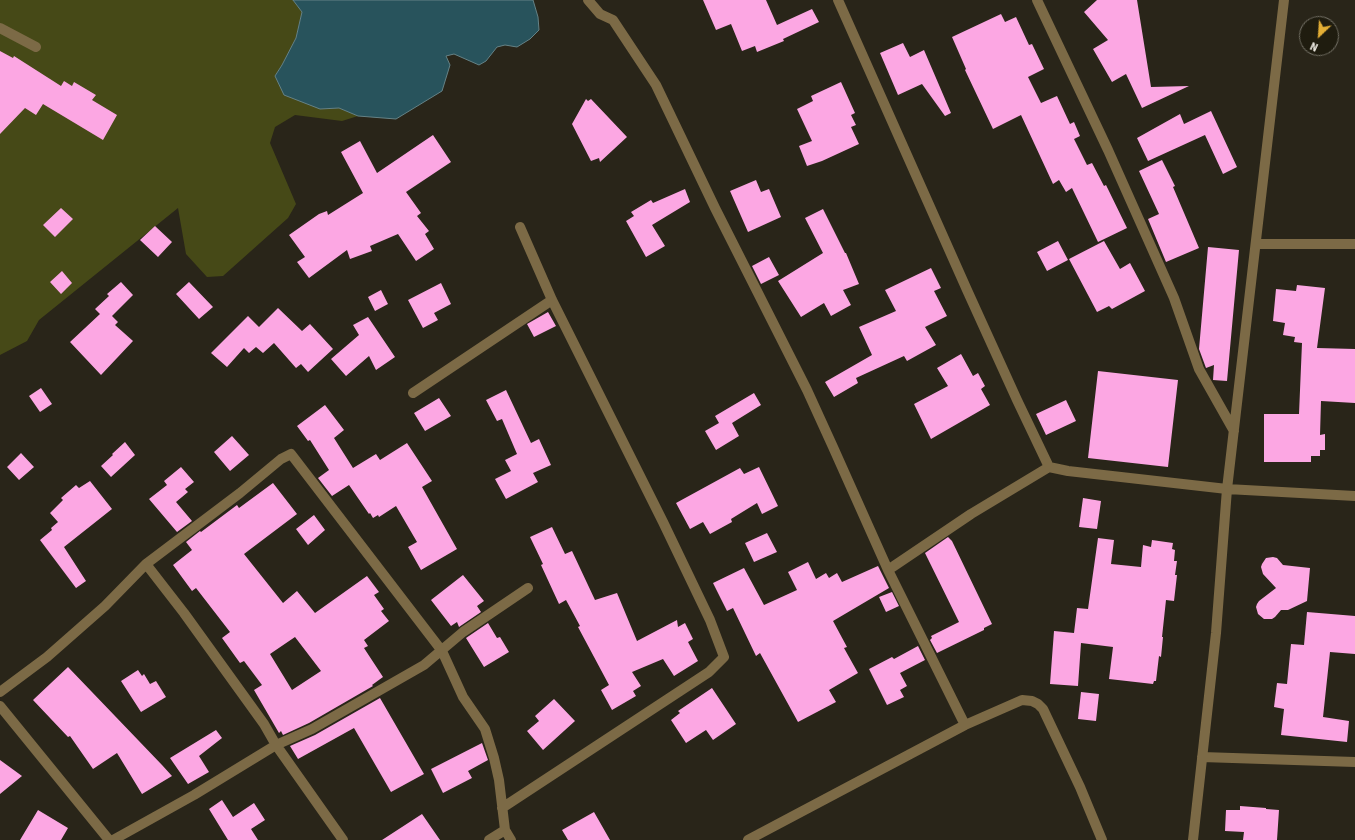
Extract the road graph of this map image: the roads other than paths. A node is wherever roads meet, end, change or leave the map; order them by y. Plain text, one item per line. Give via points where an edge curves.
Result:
1 (588, 0) edge
2 (838, 0) edge
3 (1037, 0) edge
4 (1284, 0) edge
5 (0, 28) edge
6 (36, 47) dead end
7 (520, 228) dead end
8 (1256, 244) junction
9 (1355, 244) edge
10 (552, 300) junction
11 (413, 393) dead end
12 (1234, 431) junction
13 (1049, 467) junction
14 (1227, 489) junction
15 (1355, 496) edge
16 (146, 564) junction
17 (888, 570) junction
18 (528, 588) dead end
19 (442, 651) junction
20 (0, 692) edge
21 (0, 706) edge
22 (965, 725) junction
23 (276, 745) junction
24 (1202, 757) junction
25 (1355, 762) edge
26 (502, 808) junction
27 (505, 830) junction
28 (132, 836) edge
29 (109, 840) edge
30 (113, 840) edge
31 (343, 840) edge
32 (489, 840) edge
33 (511, 840) edge
34 (748, 840) edge
35 (1102, 840) edge
36 (1193, 840) edge

1 - 17 street via 600,14 613,20 656,86 813,404
2 - 13 street
3 - 12 street via 1174,298 1199,369
4 - 8 street
5 - 6 street
7 - 10 street
8 - 9 street
8 - 12 street
10 - 11 street
10 - 26 street via 663,522 710,620 724,656 709,672
12 - 14 street
13 - 14 street
13 - 17 street via 971,514
14 - 15 street
14 - 24 street via 1216,633
16 - 19 street via 281,459 291,454
16 - 20 street via 105,606 47,657
16 - 23 street via 221,664
17 - 22 street
18 - 19 street via 463,632
19 - 23 street via 424,665 312,729
19 - 26 street via 463,697 485,729 494,758
21 - 29 street
22 - 34 street
22 - 35 street via 1022,700 1038,704 1049,720
23 - 28 street
23 - 31 street
24 - 25 street
24 - 36 street
26 - 27 street
27 - 32 street
27 - 33 street
28 - 30 street

